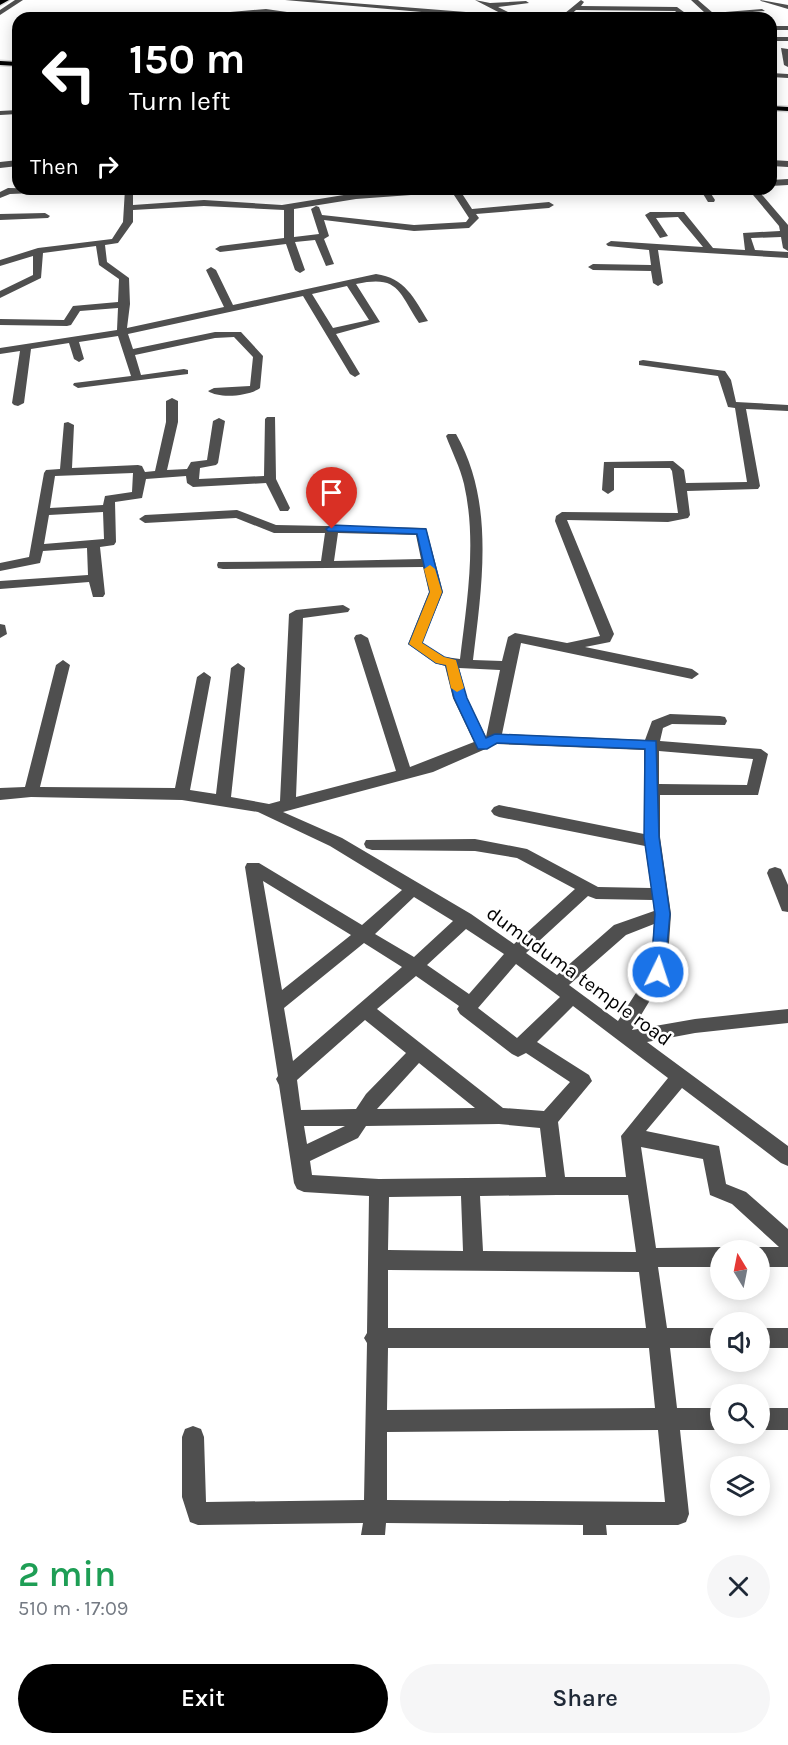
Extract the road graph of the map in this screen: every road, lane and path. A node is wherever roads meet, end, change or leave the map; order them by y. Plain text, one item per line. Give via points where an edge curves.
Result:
1 (5, 0) edge
2 (20, 0) edge
3 (288, 0) edge
4 (469, 0) edge
5 (478, 0) edge
6 (584, 0) edge
7 (694, 0) edge
8 (749, 0) edge
9 (763, 0) edge
10 (0, 3) edge
11 (526, 3) dead end
12 (489, 5) junction
13 (729, 6) dead end
14 (788, 7) edge
15 (206, 8) dead end
16 (573, 8) junction
17 (203, 12) edge
18 (402, 12) edge
19 (504, 12) edge
20 (569, 12) edge
21 (680, 12) edge
22 (708, 12) edge
23 (736, 12) edge
24 (764, 12) edge
25 (0, 13) edge
26 (788, 51) edge
27 (788, 65) edge
28 (129, 195) edge
29 (215, 195) edge
30 (367, 195) edge
31 (458, 195) edge
32 (708, 195) edge
33 (758, 195) edge
34 (711, 200) dead end
35 (314, 203) junction
36 (213, 204) junction
37 (549, 205) dead end
38 (289, 207) junction
39 (129, 208) junction
40 (470, 212) junction
41 (788, 212) edge
42 (774, 213) junction
43 (45, 216) dead end
44 (0, 217) edge
45 (319, 217) junction
46 (786, 234) junction
47 (663, 236) dead end
48 (319, 238) junction
49 (290, 241) junction
50 (100, 243) junction
51 (611, 244) dead end
52 (653, 247) junction
53 (788, 248) edge
54 (220, 249) dead end
55 (710, 250) junction
56 (38, 251) junction
57 (751, 253) junction
58 (788, 255) edge
59 (0, 263) edge
60 (329, 264) dead end
61 (593, 267) dead end
62 (656, 268) junction
63 (211, 270) dead end
64 (300, 270) dead end
65 (350, 283) junction
66 (658, 283) dead end
67 (306, 292) junction
68 (0, 295) edge
69 (125, 304) junction
70 (230, 308) junction
71 (423, 321) dead end
72 (0, 322) edge
73 (122, 332) junction
74 (330, 332) junction
75 (72, 338) junction
76 (26, 348) junction
77 (0, 351) edge
78 (129, 353) junction
79 (79, 359) dead end
80 (644, 363) dead end
81 (184, 372) dead end
82 (355, 374) dead end
83 (137, 379) junction
84 (78, 385) dead end
85 (214, 391) dead end
86 (172, 401) dead end
87 (18, 403) dead end
88 (740, 407) junction
89 (788, 408) edge
90 (271, 419) dead end
91 (219, 421) dead end
92 (68, 425) dead end
93 (452, 436) dead end
94 (192, 471) junction
95 (66, 472) junction
96 (160, 474) junction
97 (140, 476) junction
98 (270, 479) junction
99 (681, 487) junction
100 (608, 490) dead end
101 (108, 508) junction
102 (284, 508) dead end
103 (43, 512) junction
104 (145, 519) dead end
105 (332, 529) junction
106 (93, 544) junction
107 (38, 548) junction
108 (428, 562) junction
109 (223, 565) dead end
110 (327, 565) junction
111 (0, 567) edge
112 (95, 578) junction
113 (0, 585) edge
114 (98, 594) dead end
115 (343, 609) dead end
116 (0, 628) edge
117 (0, 634) edge
118 (361, 638) dead end
119 (561, 647) junction
120 (459, 663) junction
121 (63, 665) dead end
122 (508, 666) junction
123 (238, 668) dead end
124 (693, 674) dead end
125 (204, 677) dead end
126 (720, 721) dead end
127 (489, 742) junction
128 (651, 745) junction
129 (405, 774) junction
130 (652, 789) junction
131 (31, 792) junction
132 (0, 794) edge
133 (182, 794) junction
134 (223, 800) junction
135 (288, 804) junction
136 (268, 810) junction
137 (499, 811) dead end
138 (652, 841) junction
139 (372, 844) dead end
140 (775, 873) dead end
141 (414, 888) junction
142 (586, 889) junction
143 (660, 894) junction
144 (788, 906) edge
145 (663, 914) junction
146 (465, 919) junction
147 (364, 934) junction
148 (515, 953) junction
149 (415, 966) junction
150 (557, 985) junction
151 (572, 996) junction
152 (470, 1004) junction
153 (274, 1006) junction
154 (365, 1010) junction
155 (788, 1016) edge
156 (625, 1035) junction
157 (525, 1043) junction
158 (417, 1053) junction
159 (680, 1077) junction
160 (285, 1079) junction
161 (499, 1116) junction
162 (292, 1118) junction
163 (361, 1118) junction
164 (548, 1120) junction
165 (630, 1136) junction
166 (299, 1157) junction
167 (788, 1157) edge
168 (556, 1186) junction
169 (637, 1186) junction
170 (470, 1187) junction
171 (379, 1188) junction
172 (788, 1242) edge
173 (710, 1257) edge
174 (770, 1257) edge
175 (788, 1257) edge
176 (378, 1260) junction
177 (648, 1260) junction
178 (473, 1261) junction
179 (658, 1337) junction
180 (375, 1338) junction
181 (710, 1338) edge
182 (770, 1338) edge
183 (788, 1338) edge
184 (710, 1419) edge
185 (770, 1419) edge
186 (788, 1419) edge
187 (667, 1420) junction
188 (375, 1421) junction
189 (193, 1437) dead end
190 (375, 1511) junction
191 (595, 1524) edge
192 (373, 1535) edge

1 - 10 highway
2 - 25 street
3 - 18 street
4 - 5 street
5 - 12 street
6 - 16 street
7 - 22 street
8 - 24 street
9 - 14 street
11 - 12 street
12 - 19 street
13 - 23 street
15 - 17 street
16 - 20 street
16 - 21 street
26 - 27 street via 784,50
28 - 39 street
29 - 36 street
30 - 35 street
31 - 40 street
32 - 34 street
33 - 42 street
35 - 38 street
35 - 45 street
36 - 38 street
36 - 39 street
37 - 40 street
38 - 49 street
39 - 50 street via 128,222 115,241
40 - 45 street via 474,221 469,225 430,228
41 - 42 street
42 - 46 street
43 - 44 street
45 - 48 street via 325,233
46 - 53 street
46 - 57 street via 746,235
47 - 55 street via 650,216 681,214
48 - 49 street
48 - 60 street
49 - 54 street
49 - 64 street
50 - 56 street
50 - 69 street via 102,263 124,278
51 - 52 street
52 - 55 street
52 - 62 street
55 - 57 street
56 - 59 street
56 - 68 street via 38,276
57 - 58 street
61 - 62 street
62 - 66 street
63 - 70 street
65 - 67 street
65 - 71 street via 376,278 397,281
65 - 74 street via 375,322
67 - 70 street
67 - 74 street
69 - 72 street via 77,309 67,323
69 - 73 street
70 - 73 street
73 - 75 street
73 - 78 street
74 - 82 street
75 - 76 street
75 - 79 street
76 - 77 street
76 - 87 street
78 - 83 street
78 - 85 street via 237,334 258,356 255,388
80 - 88 street via 721,372 726,377 730,403
81 - 83 street
83 - 84 street
86 - 96 street via 172,422
88 - 89 street
88 - 99 street via 754,486
90 - 98 street
91 - 94 street via 212,463 194,465
92 - 95 street
93 - 120 street via 471,486 476,581
94 - 96 street
94 - 98 street via 194,483
95 - 97 street via 138,469
95 - 103 street via 49,474
96 - 97 street
97 - 101 street via 138,495 111,498
98 - 102 street
99 - 100 street via 673,465 616,462 607,466
99 - 119 street via 685,510 681,517 562,516 607,637
101 - 103 street
101 - 106 street via 110,542
103 - 107 street
104 - 105 street via 237,514 274,529
105 - 108 street via 422,531
105 - 110 street
106 - 107 street
106 - 112 street
107 - 111 street via 32,562
108 - 110 street
108 - 120 street via 436,592 415,644 440,660
109 - 110 street
112 - 113 street
112 - 114 street
115 - 135 street via 296,614
116 - 117 street
118 - 129 street
119 - 122 street via 514,637
119 - 124 street
120 - 122 street
120 - 127 street via 460,698
121 - 131 street
122 - 127 street
123 - 134 street
125 - 133 street
126 - 128 street via 662,721
127 - 128 street
127 - 129 street
128 - 130 street
128 - 130 street via 761,754 753,791
129 - 135 street
130 - 138 street
131 - 132 street, dumuduma temple road
131 - 133 street, dumuduma temple road
133 - 134 street, dumuduma temple road
134 - 136 street, dumuduma temple road
135 - 136 street
136 - 141 street, dumuduma temple road via 336,842
137 - 138 street
138 - 143 street
139 - 142 street via 474,845 521,853
140 - 144 street
141 - 146 street, dumuduma temple road
141 - 147 street
142 - 143 street via 596,893
142 - 148 street
143 - 145 street
145 - 150 street via 620,930
145 - 156 street via 658,972
146 - 148 street, dumuduma temple road
146 - 149 street
147 - 149 street
147 - 153 street
147 - 153 street via 253,867
148 - 150 street, dumuduma temple road
148 - 152 street
149 - 152 street
149 - 154 street
150 - 151 street, dumuduma temple road
151 - 156 street, dumuduma temple road
151 - 157 street
152 - 157 street via 466,1010 518,1049
153 - 160 street
154 - 158 street
154 - 160 street
155 - 156 street
156 - 159 street, dumuduma temple road
157 - 164 street via 583,1081
158 - 161 street
158 - 163 street
159 - 165 street
159 - 167 street, dumuduma temple road
160 - 162 street
161 - 163 street
161 - 164 street
162 - 163 street
162 - 166 street
163 - 166 street via 351,1132
164 - 168 street
165 - 169 street
165 - 172 street via 712,1152 717,1190 739,1198
166 - 171 street via 304,1183
168 - 169 street
168 - 170 street
169 - 177 street
170 - 171 street
170 - 178 street
171 - 176 street
173 - 177 street
174 - 175 street
176 - 178 street
176 - 180 street
177 - 178 street
177 - 179 street
179 - 180 street
179 - 181 street
179 - 187 street
180 - 188 street
182 - 183 street
184 - 187 street
185 - 186 street
187 - 188 street
187 - 191 street via 678,1514
188 - 190 street
189 - 190 street via 193,1497 198,1514
190 - 191 street
190 - 192 street

